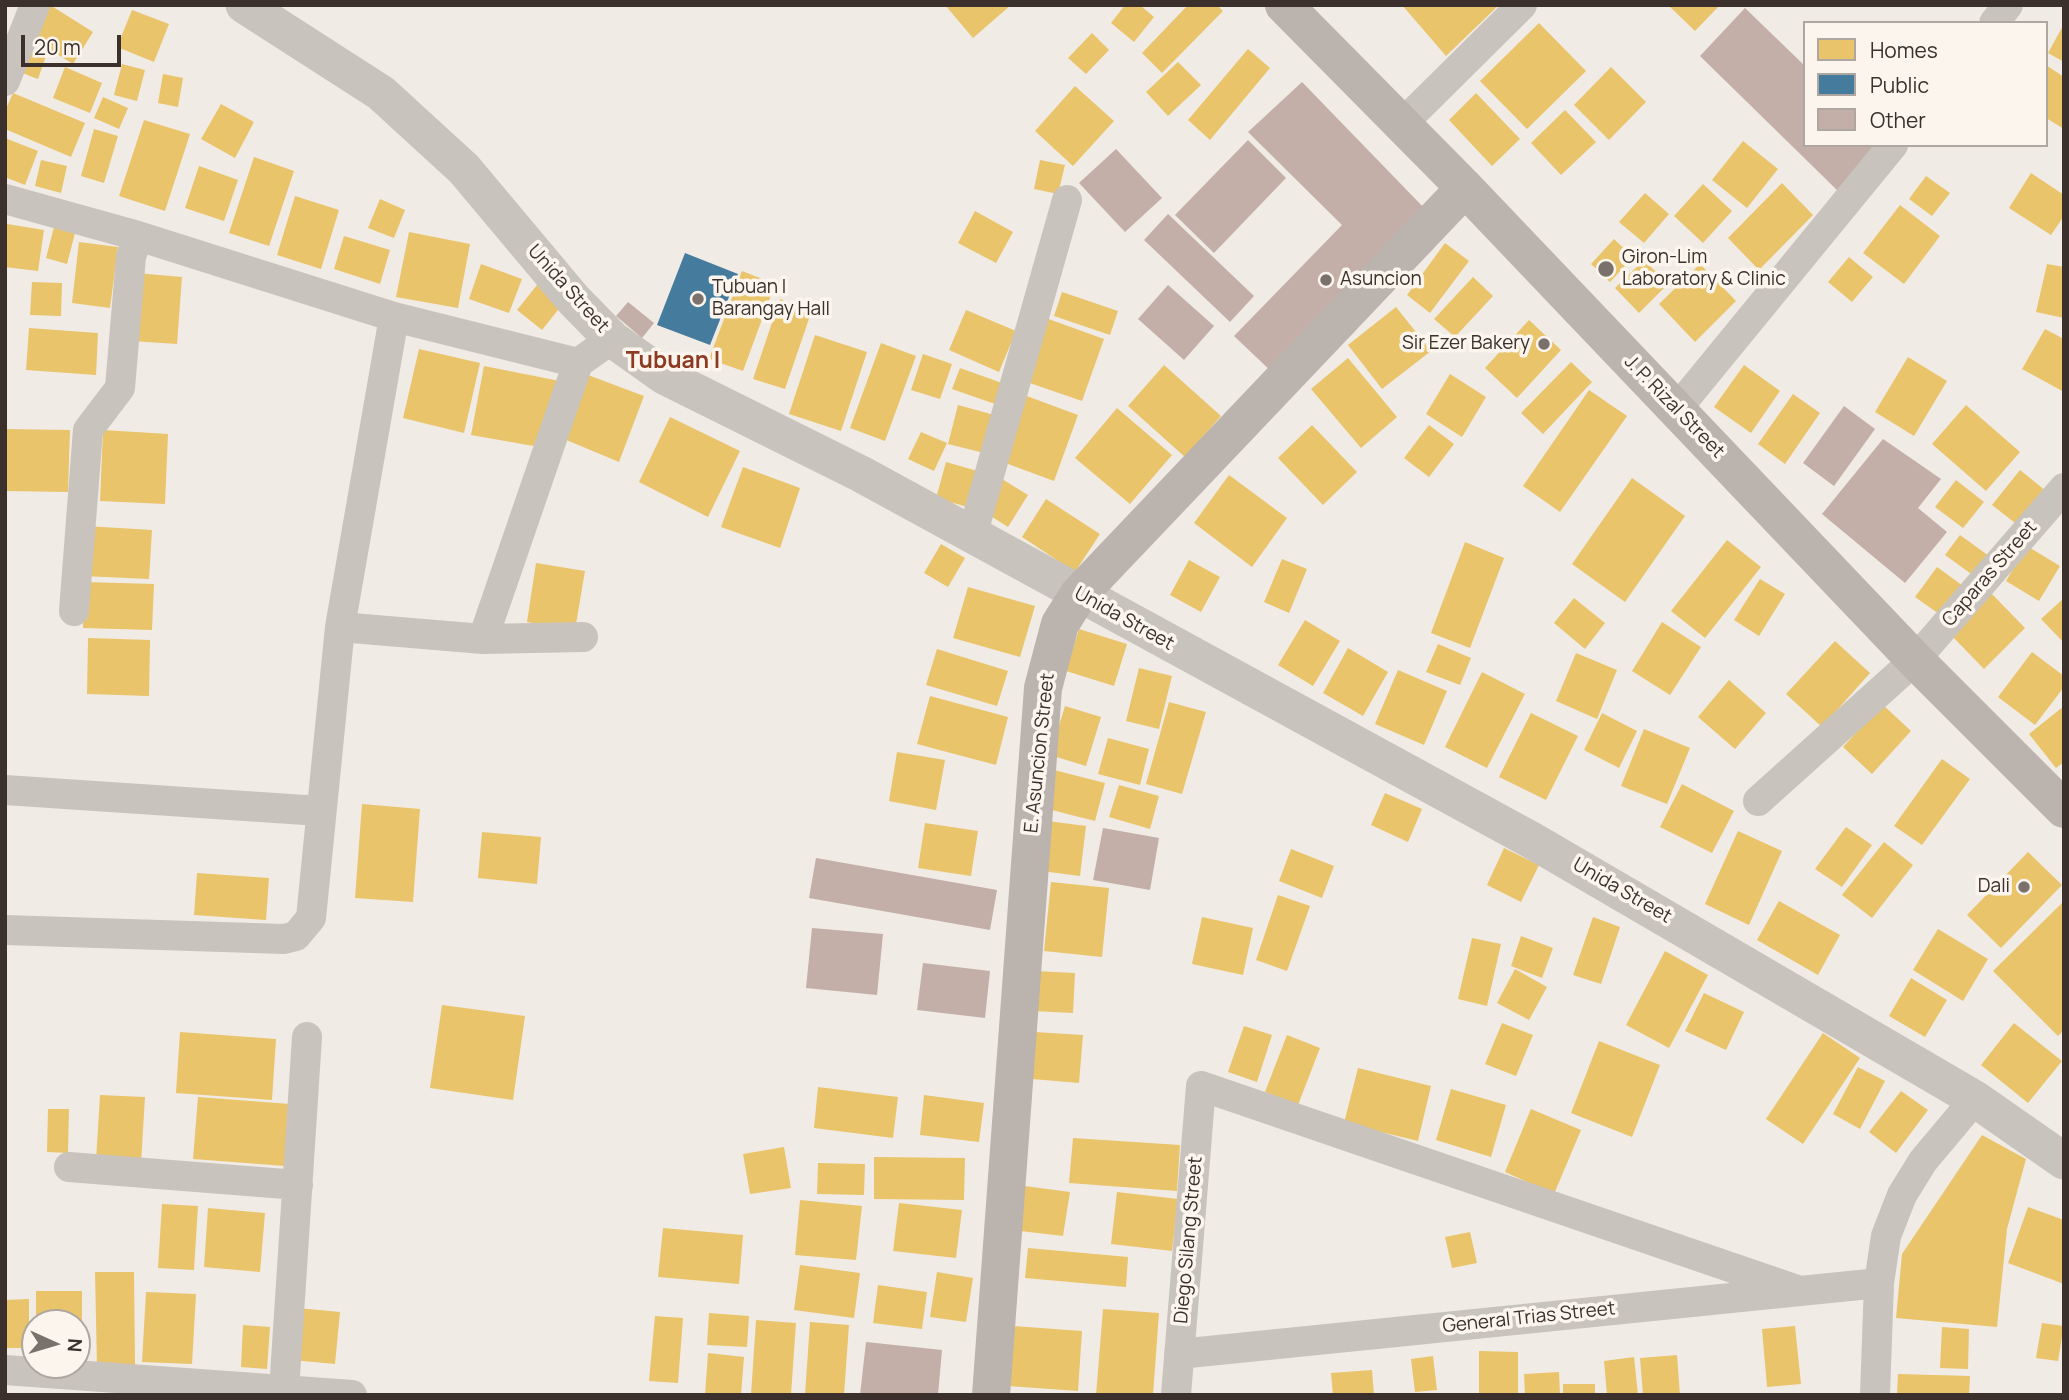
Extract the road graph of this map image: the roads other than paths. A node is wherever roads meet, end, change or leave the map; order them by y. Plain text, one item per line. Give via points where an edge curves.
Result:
1 (35, 5) edge
2 (244, 5) edge
3 (1284, 5) edge
4 (1522, 5) edge
5 (2008, 5) edge
6 (1996, 21) edge
7 (5, 81) edge
8 (1402, 124) junction
9 (1892, 147) edge
10 (1465, 188) junction
11 (5, 199) edge
12 (1067, 200) dead end
13 (138, 236) junction
14 (394, 317) junction
15 (612, 339) junction
16 (578, 363) junction
17 (1676, 410) junction
18 (2064, 488) edge
19 (972, 536) junction
20 (1079, 594) junction
21 (74, 611) dead end
22 (340, 627) junction
23 (583, 637) dead end
24 (483, 639) junction
25 (1915, 660) junction
26 (5, 790) edge
27 (2056, 795) edge
28 (1758, 801) dead end
29 (320, 811) junction
30 (5, 930) edge
31 (306, 1037) dead end
32 (1975, 1099) junction
33 (2064, 1161) edge
34 (69, 1167) dead end
35 (298, 1185) junction
36 (1880, 1283) junction
37 (1800, 1291) junction
38 (1180, 1354) junction
39 (5, 1370) edge
40 (284, 1391) junction
41 (352, 1395) edge
42 (990, 1395) edge
43 (1176, 1395) edge
44 (1875, 1395) edge

1 - 7 street
2 - 15 street, Unida Street via 382,93 464,169
3 - 8 main road, J. P. Rizal Street
4 - 8 street
5 - 6 street
8 - 10 main road, J. P. Rizal Street
9 - 17 street
10 - 17 main road, J. P. Rizal Street
10 - 20 main road, E. Asuncion Street
11 - 13 street
12 - 19 street
13 - 14 street
13 - 21 street via 131,257 120,388 88,430
14 - 16 street
14 - 22 street
15 - 16 street
15 - 19 street, Unida Street via 664,376 861,474
16 - 24 street
17 - 25 main road, J. P. Rizal Street
18 - 25 street, Caparas Street
19 - 20 street, Unida Street
20 - 32 street, Unida Street via 1533,841
20 - 42 main road, E. Asuncion Street via 1060,624 1043,688
22 - 24 street
22 - 29 street
23 - 24 street
25 - 27 main road, J. P. Rizal Street
25 - 28 street, Caparas Street
26 - 29 street
29 - 30 street via 312,918 296,936
31 - 35 street
32 - 33 street, Unida Street
32 - 36 street via 1923,1161 1902,1195 1885,1236
34 - 35 street
35 - 40 street
36 - 37 street, General Trias Street
36 - 44 street
37 - 38 street, General Trias Street
37 - 38 street, Diego Silang Street via 1201,1086
38 - 43 street, Diego Silang Street
39 - 40 street
40 - 41 street

